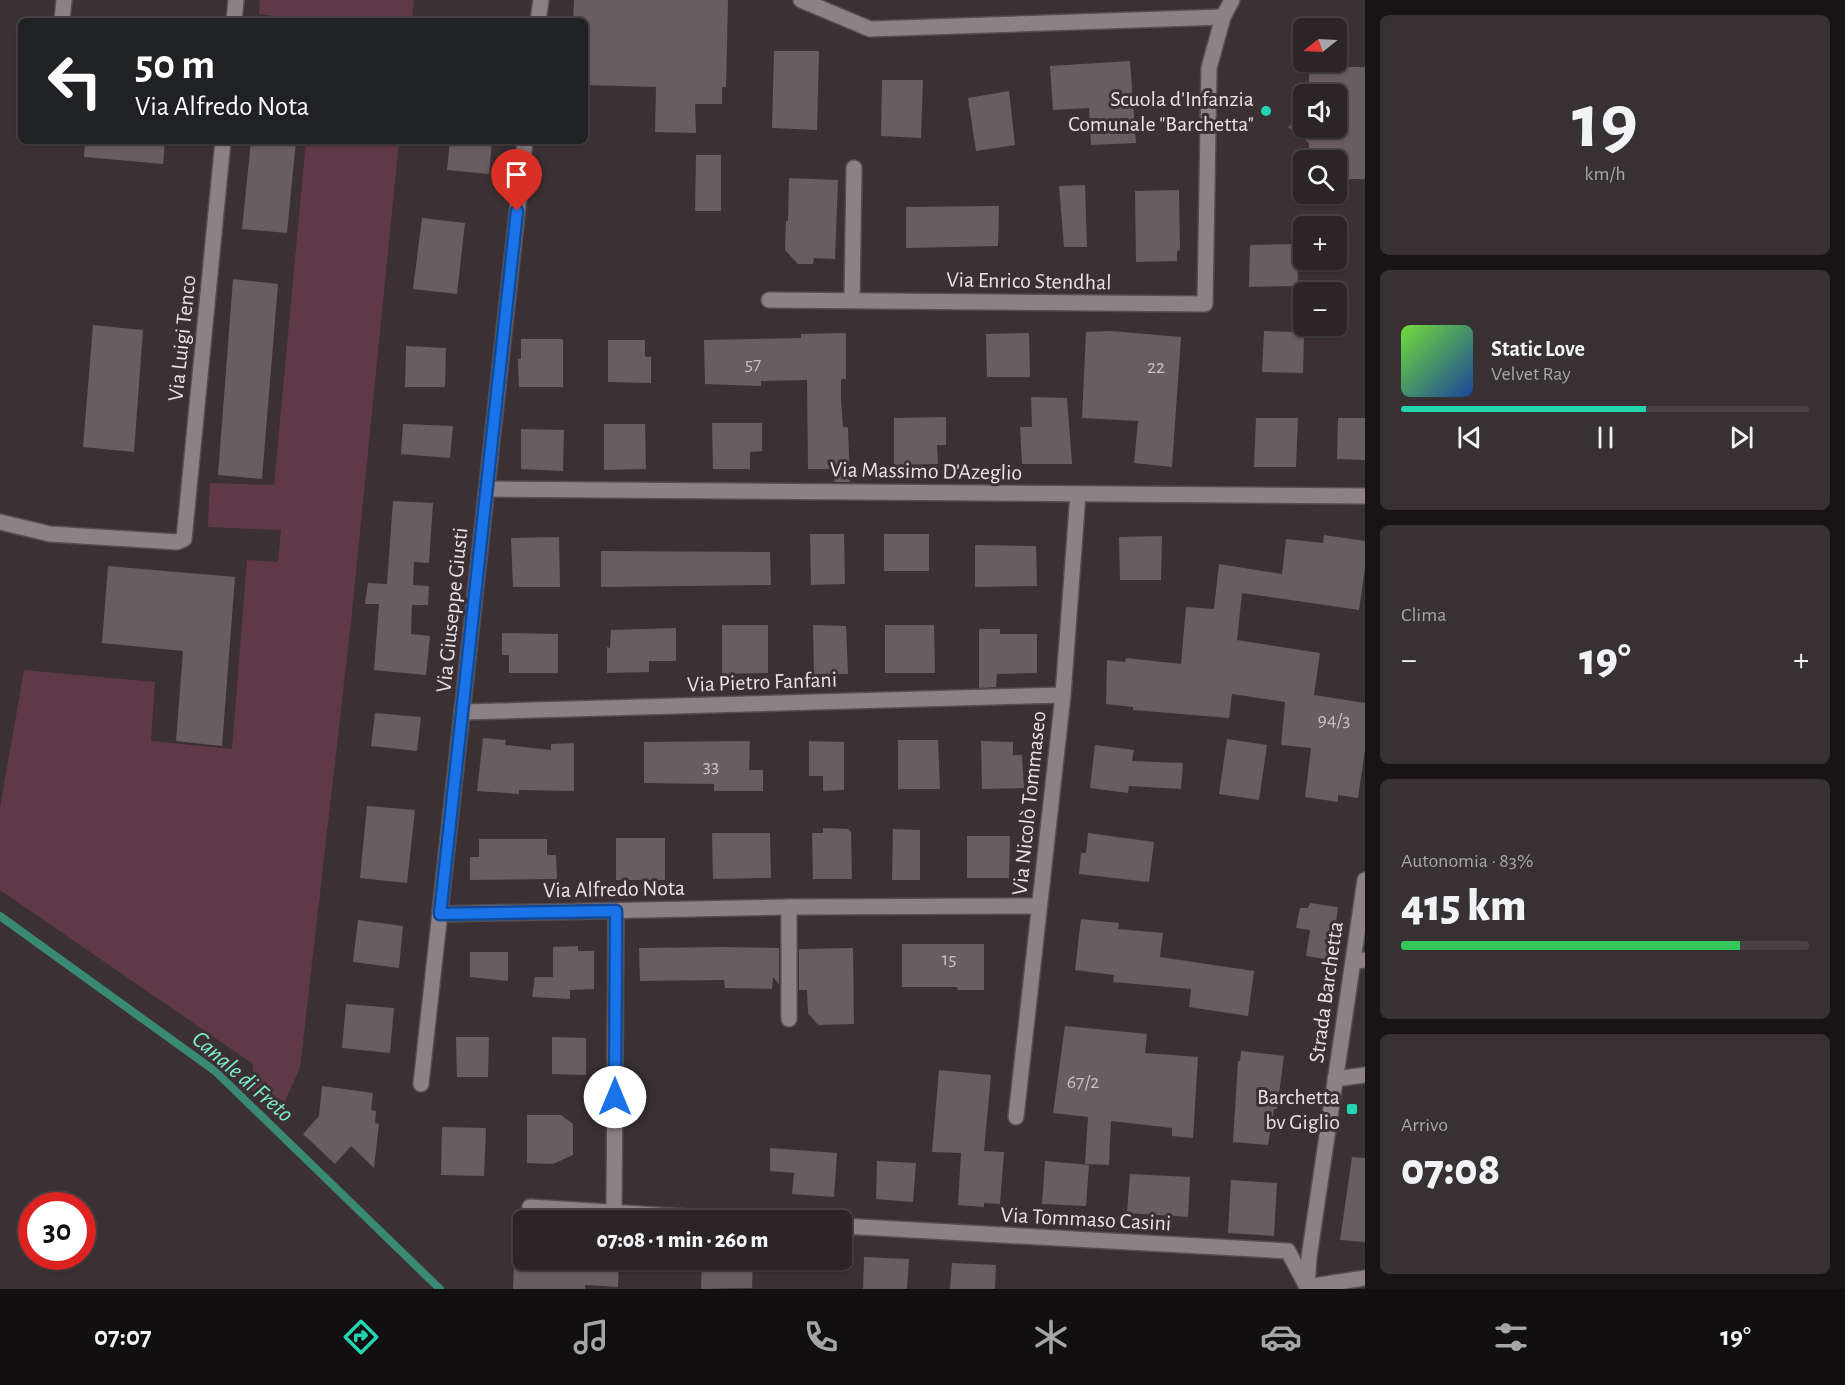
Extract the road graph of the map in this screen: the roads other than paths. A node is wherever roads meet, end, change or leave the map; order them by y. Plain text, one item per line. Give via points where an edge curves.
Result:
1 (64, 0) edge
2 (237, 0) edge
3 (541, 0) edge
4 (801, 0) edge
5 (1232, 0) edge
6 (1223, 17) junction
7 (62, 18) edge
8 (234, 18) edge
9 (538, 18) edge
10 (223, 144) edge
11 (525, 144) edge
12 (854, 168) dead end
13 (769, 300) dead end
14 (852, 300) junction
15 (487, 489) junction
16 (1078, 494) junction
17 (1365, 496) edge
18 (0, 522) edge
19 (1063, 695) junction
20 (462, 712) junction
21 (1365, 880) edge
22 (1039, 906) junction
23 (789, 907) junction
24 (616, 911) junction
25 (440, 914) junction
26 (1359, 961) edge
27 (789, 1019) dead end
28 (1365, 1075) edge
29 (1335, 1079) junction
30 (421, 1084) dead end
31 (1016, 1117) dead end
32 (530, 1208) dead end
33 (564, 1210) edge
34 (614, 1210) edge
35 (852, 1227) edge
36 (1365, 1278) edge
37 (1307, 1288) edge

1 - 7 street
2 - 8 street
3 - 9 street
4 - 6 street via 870,29
5 - 6 street
6 - 14 street, Via Enrico Stendhal via 1209,68 1205,304
10 - 18 street, Via Luigi Tenco via 184,539 177,542 50,534
11 - 15 street, Via Giuseppe Giusti
12 - 14 street
13 - 14 street, Via Enrico Stendhal
15 - 16 street, Via Massimo D'Azeglio
15 - 20 street, Via Giuseppe Giusti
16 - 17 street, Via Massimo D'Azeglio
16 - 19 street, Via Nicolò Tommaseo
19 - 20 street, Via Pietro Fanfani
19 - 22 street, Via Nicolò Tommaseo
20 - 25 street, Via Giuseppe Giusti
21 - 26 street, Strada Barchetta
22 - 23 street, Via Alfredo Nota
22 - 31 street, Via Nicolò Tommaseo
23 - 24 street, Via Alfredo Nota
23 - 27 street
24 - 25 street, Via Alfredo Nota
24 - 34 street
25 - 30 street, Via Giuseppe Giusti
26 - 29 street, Strada Barchetta
28 - 29 street
29 - 37 street, Strada Barchetta
32 - 33 street
35 - 37 street, Via Tommaso Casini via 1288,1251
36 - 37 street

